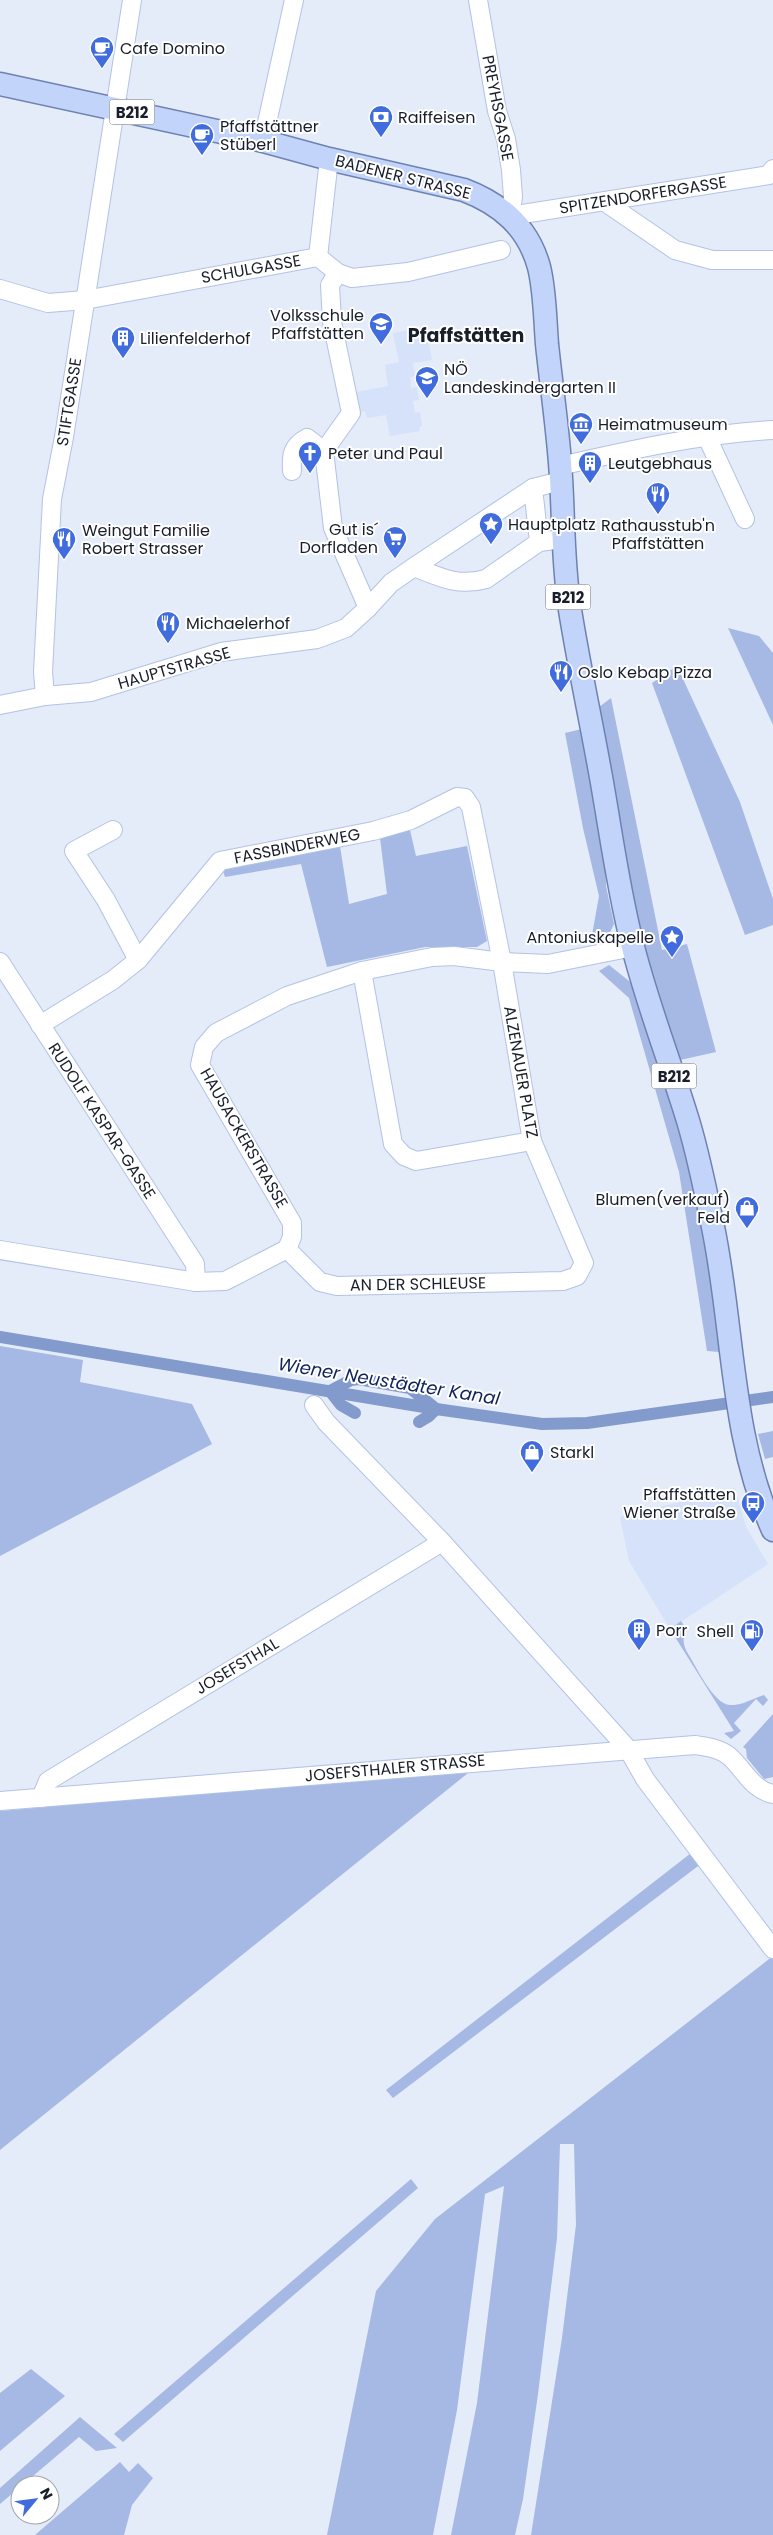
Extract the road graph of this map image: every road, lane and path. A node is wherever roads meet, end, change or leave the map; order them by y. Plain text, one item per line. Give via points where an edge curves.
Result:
1 (132, 0) edge
2 (294, 0) edge
3 (478, 0) edge
4 (0, 84) edge
5 (114, 109) junction
6 (263, 141) junction
7 (328, 159) junction
8 (773, 169) edge
9 (634, 197) junction
10 (605, 202) junction
11 (510, 216) junction
12 (635, 221) junction
13 (500, 250) dead end
14 (318, 257) junction
15 (773, 260) edge
16 (338, 273) junction
17 (0, 289) edge
18 (85, 300) junction
19 (773, 430) edge
20 (707, 437) junction
21 (324, 451) junction
22 (292, 471) dead end
23 (560, 473) junction
24 (534, 488) junction
25 (745, 519) dead end
26 (562, 539) junction
27 (539, 542) junction
28 (414, 567) junction
29 (368, 608) junction
30 (45, 696) junction
31 (0, 706) edge
32 (465, 798) joint
33 (113, 830) dead end
34 (633, 948) junction
35 (138, 960) junction
36 (0, 962) edge
37 (502, 962) junction
38 (362, 971) junction
39 (40, 1025) junction
40 (532, 1142) junction
41 (287, 1249) junction
42 (0, 1250) edge
43 (563, 1281) joint
44 (196, 1282) junction
45 (314, 1405) dead end
46 (773, 1530) edge
47 (442, 1542) junction
48 (628, 1749) junction
49 (773, 1794) edge
50 (41, 1798) junction
51 (0, 1802) edge
52 (773, 1949) edge

1 - 5 street, STIFTGASSE
2 - 6 street
3 - 11 street, PREYHSGASSE via 497,111 506,139 513,197
4 - 5 main road, BADENER STRASSE / B212
5 - 6 main road, BADENER STRASSE / B212
5 - 18 street, STIFTGASSE
6 - 7 main road, BADENER STRASSE / B212
7 - 11 main road, BADENER STRASSE / B212 via 464,190 484,198
7 - 14 street
8 - 9 street, SPITZENDORFERGASSE via 769,175
9 - 10 street, SPITZENDORFERGASSE
9 - 12 street
10 - 11 street, SPITZENDORFERGASSE
10 - 12 street
11 - 23 main road, BADENER STRASSE / B212 via 525,234 539,269
12 - 15 street via 675,250 712,260
13 - 16 street, SCHULGASSE via 408,272 352,278
14 - 16 street, SCHULGASSE
14 - 18 street, SCHULGASSE
16 - 21 street via 330,285 332,322 350,413
17 - 18 street, SCHULGASSE via 48,303
18 - 30 street, STIFTGASSE via 52,499
19 - 20 street
20 - 23 street
20 - 25 street
21 - 22 street via 307,438 296,444 291,455
21 - 29 street via 333,528
23 - 24 street
23 - 26 main road, BADENER STRASSE / B212
24 - 27 street
24 - 28 street
26 - 27 street
26 - 34 main road, BADENER STRASSE / B212 via 569,606 618,888
27 - 28 street via 486,579 478,581 457,583
28 - 29 street, HAUPTSTRASSE via 391,583
29 - 30 street, HAUPTSTRASSE via 346,628 317,639 221,652 91,692
30 - 31 street, HAUPTSTRASSE
32 - 35 street, FASSBINDERWEG via 457,797 411,820 373,831 220,861
32 - 37 street, ALZENAUER PLATZ via 471,807
33 - 35 street via 74,851 106,900
34 - 37 street, HAUSACKERSTRASSE via 548,964
34 - 46 main road, B212 via 690,1127 704,1184 716,1242 740,1415 753,1473
35 - 39 street, FASSBINDERWEG via 113,980
36 - 39 street, RUDOLF KASPAR-GASSE
37 - 38 street, HAUSACKERSTRASSE via 454,956
37 - 40 street, ALZENAUER PLATZ
38 - 40 street via 393,1144 404,1156 416,1161
38 - 41 street, HAUSACKERSTRASSE via 287,996 216,1033 204,1047 200,1065 292,1223 292,1238
39 - 44 street, RUDOLF KASPAR-GASSE via 194,1264
40 - 43 street, ALZENAUER PLATZ via 584,1263 577,1276
41 - 43 street, AN DER SCHLEUSE via 320,1282 337,1286
41 - 44 street via 225,1281
42 - 44 street
45 - 47 street via 326,1422
47 - 48 street
47 - 50 street, JOSEFSTHAL via 48,1781
48 - 49 street, JOSEFSTHALER STRASSE via 696,1745 715,1748 728,1755 764,1792
48 - 50 street, JOSEFSTHALER STRASSE
48 - 52 street via 645,1779
50 - 51 street, JOSEFSTHALER STRASSE

